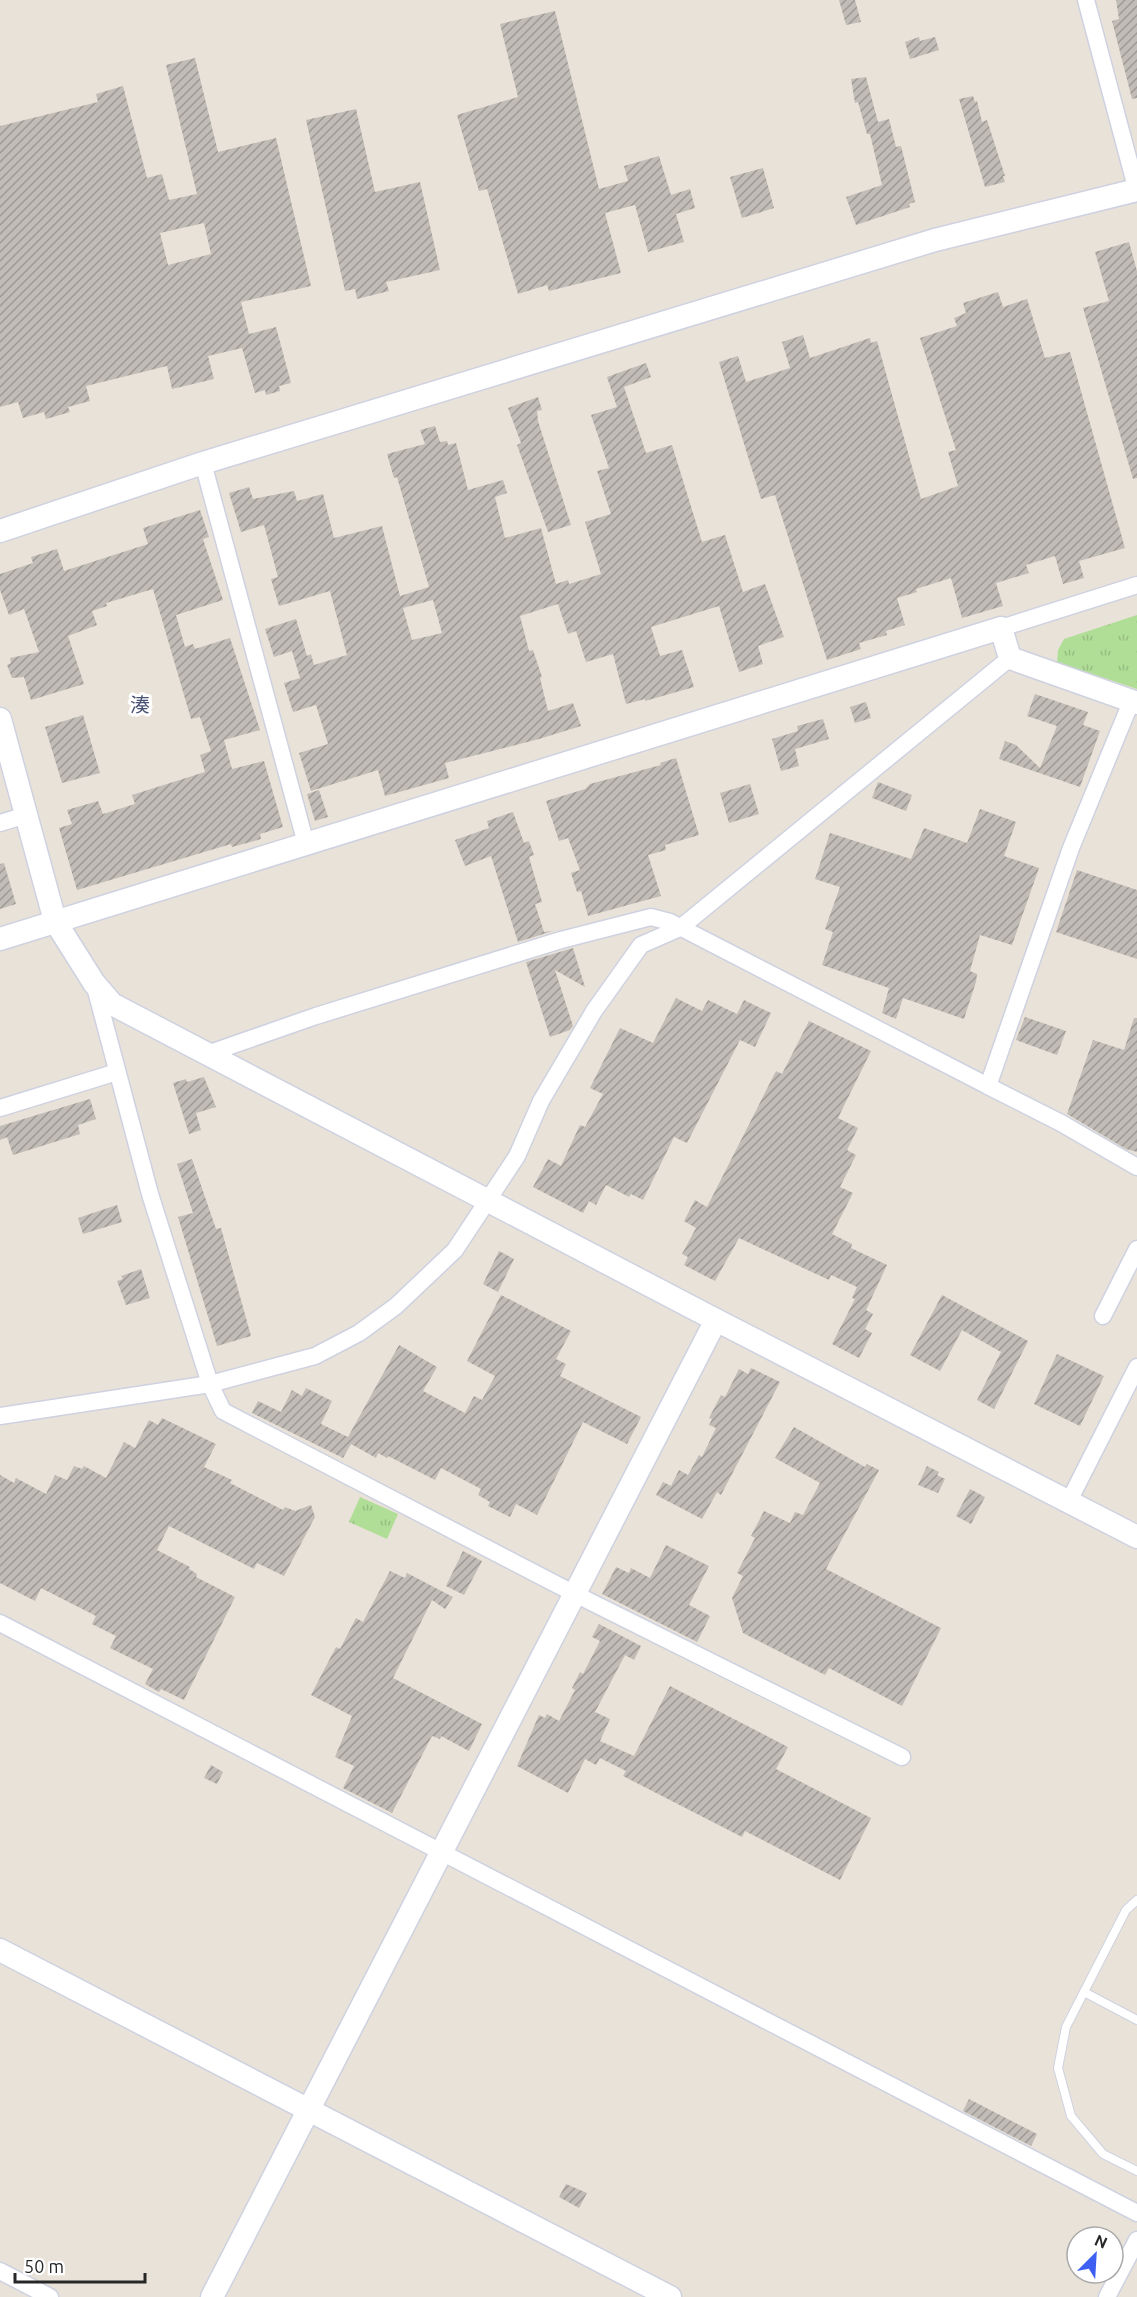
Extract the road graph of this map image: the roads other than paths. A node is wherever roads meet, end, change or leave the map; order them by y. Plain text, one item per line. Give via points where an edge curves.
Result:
1 (1086, 0) edge
2 (1137, 190) edge
3 (203, 463) junction
4 (0, 531) edge
5 (1137, 585) edge
6 (1001, 628) junction
7 (1010, 658) junction
8 (1134, 702) edge
9 (0, 719) edge
10 (26, 815) junction
11 (0, 823) edge
12 (306, 844) junction
13 (55, 921) junction
14 (680, 928) junction
15 (0, 939) edge
16 (94, 983) junction
17 (207, 1054) junction
18 (117, 1072) junction
19 (988, 1086) junction
20 (0, 1108) edge
21 (1137, 1167) edge
22 (488, 1201) junction
23 (1137, 1249) edge
24 (1103, 1316) dead end
25 (716, 1320) junction
26 (1137, 1367) edge
27 (210, 1384) junction
28 (0, 1416) edge
29 (1069, 1501) junction
30 (1137, 1537) edge
31 (575, 1594) junction
32 (0, 1623) edge
33 (902, 1757) dead end
34 (442, 1852) junction
35 (1137, 1900) edge
36 (0, 1950) edge
37 (1084, 1992) junction
38 (1137, 2020) edge
39 (309, 2110) junction
40 (1137, 2172) edge
41 (1137, 2213) edge
42 (1137, 2240) edge
43 (0, 2271) edge
44 (50, 2297) edge
45 (212, 2297) edge
46 (669, 2297) edge
47 (1107, 2297) edge

1 - 2 street
2 - 3 street via 935,240
3 - 4 street
3 - 12 street
5 - 6 street
6 - 7 street
6 - 12 street
7 - 8 street
7 - 14 street
8 - 19 street via 1071,848
9 - 10 street
10 - 11 street
10 - 13 street
12 - 13 street
13 - 15 street
13 - 16 street
14 - 17 street via 651,917 622,923 423,982
14 - 19 street
14 - 22 street via 641,945 594,1011 541,1101 517,1156
16 - 17 street via 112,1004
16 - 18 street
17 - 22 street
18 - 20 street
18 - 27 street via 150,1194
19 - 21 street
22 - 25 street
22 - 27 street via 455,1250 431,1276 359,1333 315,1356
23 - 24 street
25 - 29 street
25 - 31 street
26 - 29 street
27 - 28 street
27 - 31 street via 223,1411
29 - 30 street
31 - 33 street
31 - 34 street
32 - 34 street
34 - 39 street
34 - 41 street
35 - 37 lane via 1126,1910
36 - 39 street
37 - 38 lane
37 - 40 lane via 1066,2027 1058,2068 1071,2116 1103,2154
39 - 45 street
39 - 46 street
42 - 47 street
43 - 44 street

